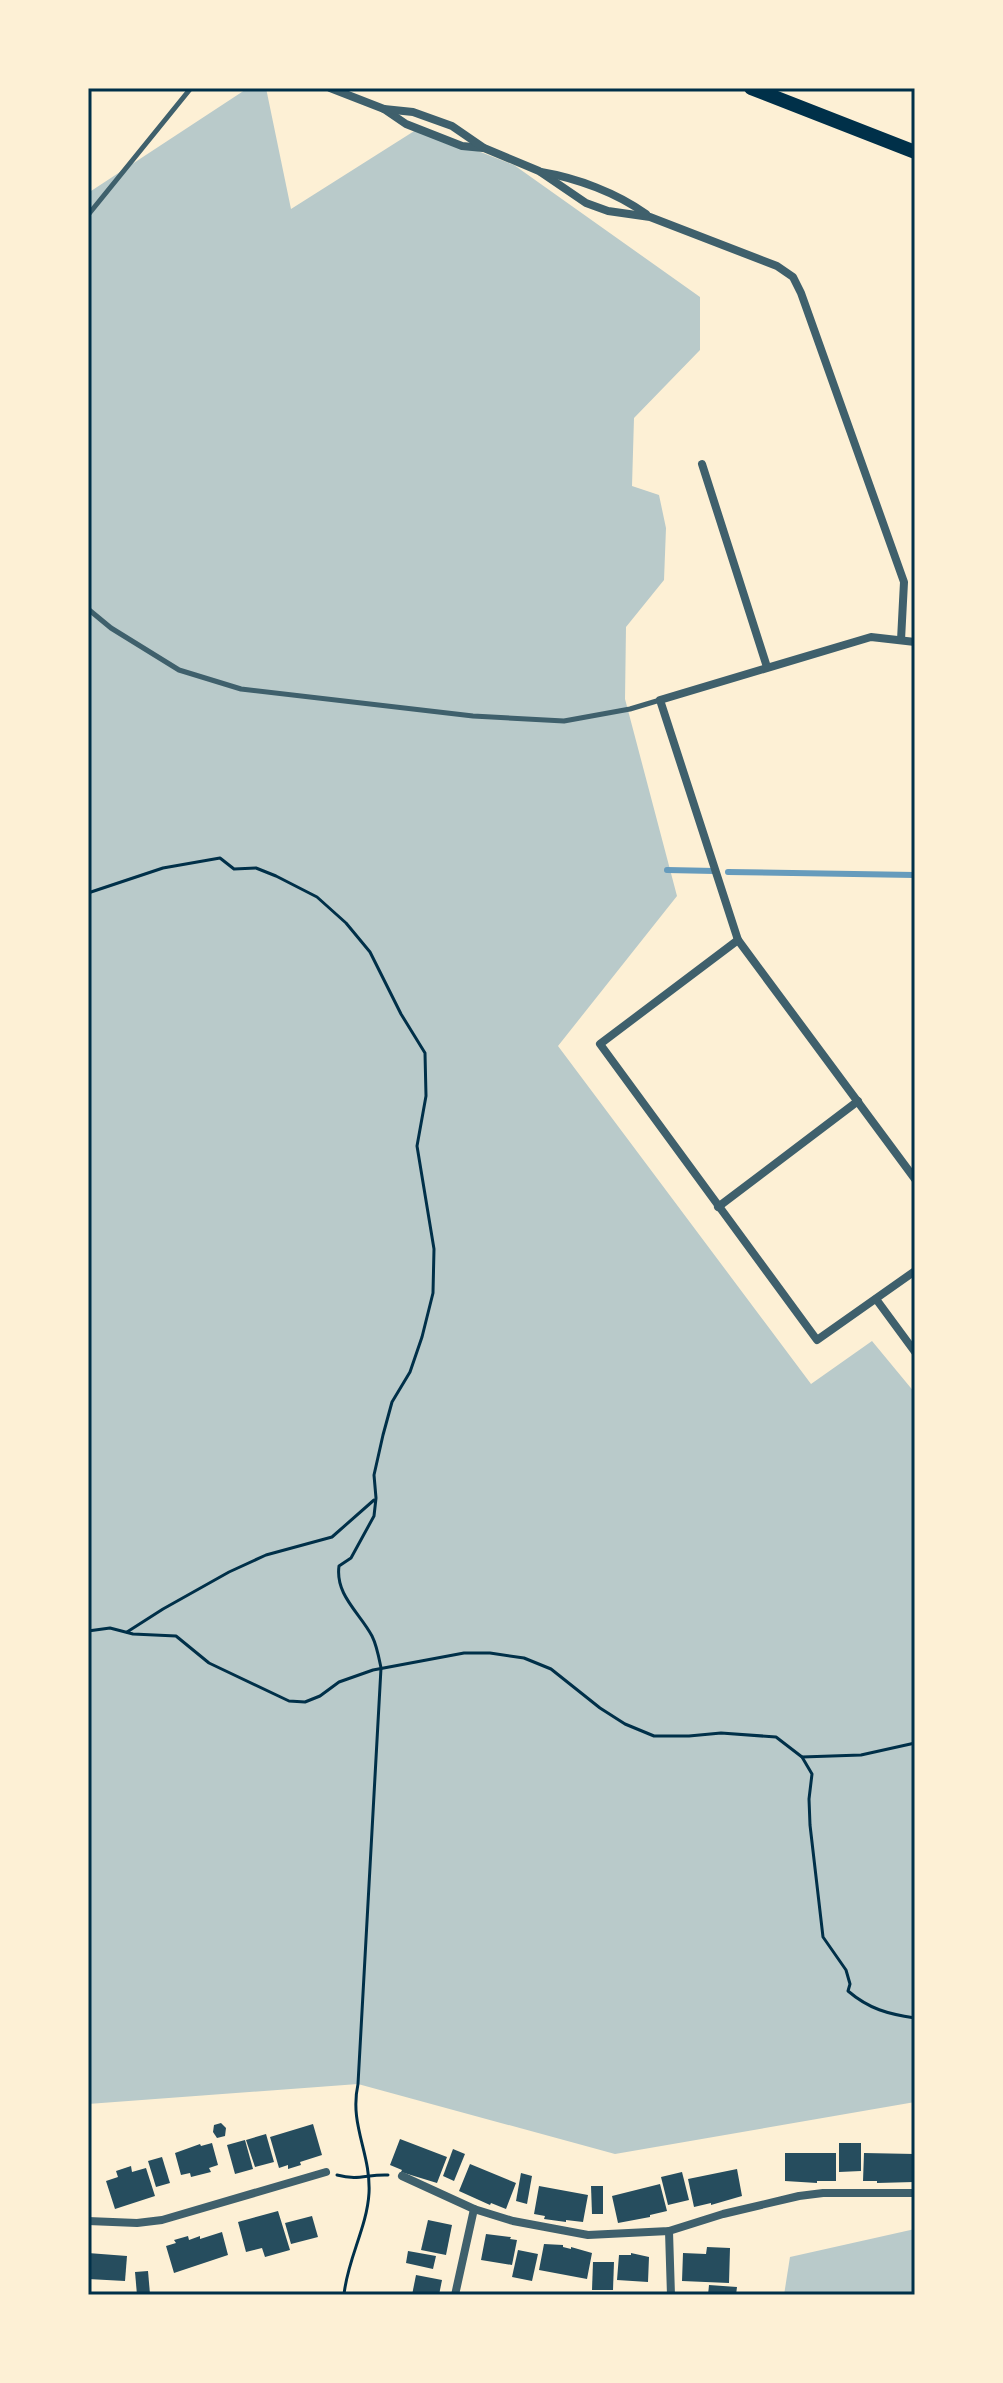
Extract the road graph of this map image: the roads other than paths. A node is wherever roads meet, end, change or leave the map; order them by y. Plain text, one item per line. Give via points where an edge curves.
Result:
1 (191, 88) edge
2 (330, 88) edge
3 (751, 88) edge
4 (384, 109) junction
5 (484, 148) junction
6 (915, 152) edge
7 (539, 171) junction
8 (88, 215) edge
9 (650, 217) junction
10 (702, 464) dead end
11 (88, 609) edge
12 (901, 640) junction
13 (915, 642) edge
14 (767, 667) junction
15 (660, 700) junction
16 (738, 940) junction
17 (858, 1101) junction
18 (915, 1179) edge
19 (718, 1207) junction
20 (915, 1271) edge
21 (876, 1299) junction
22 (915, 1352) edge
23 (326, 2172) road end
24 (402, 2176) road end
25 (915, 2193) edge
26 (474, 2209) junction
27 (88, 2221) edge
28 (669, 2231) junction
29 (455, 2295) edge
30 (671, 2295) edge

1 - 8 lane
2 - 4 street
3 - 6 main road
4 - 5 street via 406,124 462,146
4 - 5 street via 413,112 452,126
5 - 7 street
7 - 9 street via 629,202
7 - 9 street via 586,203
9 - 12 street via 793,277 904,582
10 - 14 street
11 - 15 lane via 179,670 241,689 564,721
12 - 13 street
12 - 14 street via 871,637
14 - 15 street
15 - 16 street
16 - 17 street
16 - 19 street via 600,1044
17 - 18 street
17 - 19 street
19 - 21 street via 817,1340
20 - 21 street
21 - 22 street
23 - 27 street via 162,2220
24 - 26 street
25 - 28 street via 799,2196
26 - 28 street via 588,2235
26 - 29 street
28 - 30 street

